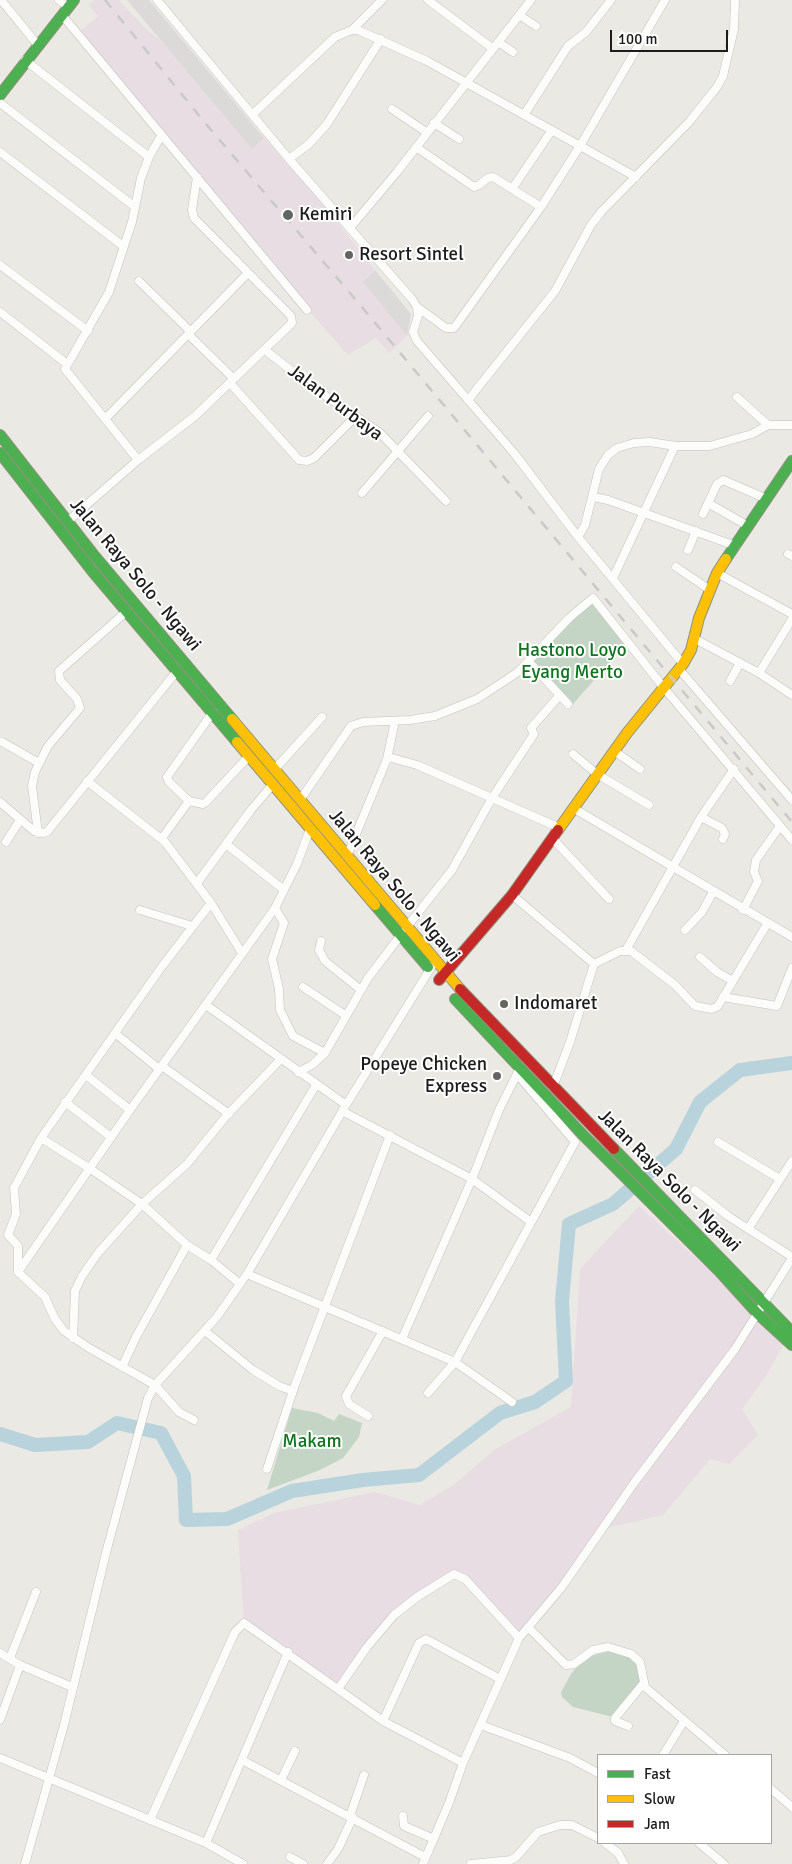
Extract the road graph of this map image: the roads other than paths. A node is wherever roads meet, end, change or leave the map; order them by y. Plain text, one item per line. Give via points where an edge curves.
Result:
1 (59, 0) edge
2 (157, 0) edge
3 (382, 0) edge
4 (428, 0) edge
5 (531, 0) edge
6 (611, 0) edge
7 (665, 0) edge
8 (735, 0) edge
9 (3, 1) edge
10 (68, 8) edge
11 (520, 15) junction
12 (536, 26) dead end
13 (352, 30) junction
14 (381, 40) junction
15 (37, 44) junction
16 (495, 45) junction
17 (513, 52) dead end
18 (25, 60) junction
19 (466, 83) junction
20 (0, 94) edge
21 (0, 103) edge
22 (392, 109) dead end
23 (253, 114) junction
24 (524, 115) junction
25 (434, 123) junction
26 (552, 130) junction
27 (426, 132) junction
28 (161, 136) junction
29 (459, 139) dead end
30 (580, 146) junction
31 (416, 148) junction
32 (0, 152) edge
33 (149, 157) junction
34 (289, 159) junction
35 (197, 177) junction
36 (636, 177) junction
37 (512, 189) junction
38 (134, 207) junction
39 (541, 207) junction
40 (350, 228) junction
41 (123, 246) junction
42 (0, 265) edge
43 (248, 273) junction
44 (138, 281) dead end
45 (417, 308) junction
46 (306, 310) dead end
47 (0, 312) edge
48 (88, 331) junction
49 (189, 332) junction
50 (265, 350) junction
51 (66, 364) junction
52 (232, 381) junction
53 (737, 397) dead end
54 (468, 400) junction
55 (356, 416) junction
56 (428, 416) dead end
57 (106, 418) junction
58 (768, 425) junction
59 (792, 425) edge
60 (0, 435) edge
61 (675, 446) junction
62 (397, 451) junction
63 (0, 453) edge
64 (138, 460) junction
65 (792, 461) edge
66 (362, 493) dead end
67 (594, 497) junction
68 (767, 499) junction
69 (446, 501) dead end
70 (708, 503) junction
71 (644, 513) junction
72 (703, 514) dead end
73 (68, 522) junction
74 (748, 526) junction
75 (696, 531) junction
76 (578, 537) junction
77 (736, 546) junction
78 (688, 550) dead end
79 (676, 567) dead end
80 (717, 573) junction
81 (614, 578) junction
82 (710, 590) junction
83 (126, 612) junction
84 (792, 614) edge
85 (792, 619) edge
86 (695, 640) junction
87 (529, 662) junction
88 (740, 663) junction
89 (682, 666) junction
90 (177, 671) junction
91 (759, 674) junction
92 (730, 681) dead end
93 (664, 688) junction
94 (792, 695) edge
95 (560, 696) junction
96 (568, 704) dead end
97 (213, 712) junction
98 (322, 717) dead end
99 (394, 721) junction
100 (2, 742) dead end
101 (614, 751) junction
102 (573, 754) dead end
103 (249, 756) junction
104 (387, 759) junction
105 (39, 763) junction
106 (640, 768) dead end
107 (275, 769) junction
108 (734, 769) junction
109 (597, 774) junction
110 (87, 781) junction
111 (273, 784) junction
112 (492, 798) junction
113 (300, 800) junction
114 (792, 800) edge
115 (189, 801) junction
116 (0, 802) edge
117 (649, 804) dead end
118 (573, 808) junction
119 (701, 817) junction
120 (20, 820) junction
121 (780, 826) junction
122 (560, 828) junction
123 (310, 829) junction
124 (38, 833) junction
125 (162, 838) junction
126 (553, 839) junction
127 (723, 839) dead end
128 (792, 840) edge
129 (6, 842) dead end
130 (226, 844) junction
131 (347, 856) junction
132 (672, 867) junction
133 (197, 883) junction
134 (284, 890) junction
135 (713, 892) junction
136 (512, 895) junction
137 (609, 899) dead end
138 (211, 903) junction
139 (275, 908) junction
140 (140, 910) dead end
141 (743, 910) junction
142 (768, 924) junction
143 (192, 926) junction
144 (686, 930) dead end
145 (403, 932) junction
146 (792, 937) edge
147 (321, 941) dead end
148 (626, 950) junction
149 (242, 953) junction
150 (700, 956) dead end
151 (594, 964) junction
152 (432, 966) junction
153 (792, 968) edge
154 (442, 976) junction
155 (790, 978) edge
156 (733, 981) junction
157 (303, 987) dead end
158 (361, 990) junction
159 (723, 997) junction
160 (206, 1005) junction
161 (346, 1014) junction
162 (115, 1033) junction
163 (325, 1053) junction
164 (281, 1059) junction
165 (160, 1068) junction
166 (518, 1071) junction
167 (298, 1072) junction
168 (86, 1075) junction
169 (316, 1084) junction
170 (553, 1087) junction
171 (65, 1102) junction
172 (344, 1108) junction
173 (130, 1110) junction
174 (229, 1114) junction
175 (390, 1136) junction
176 (111, 1137) junction
177 (41, 1138) junction
178 (718, 1142) dead end
179 (792, 1161) edge
180 (89, 1168) junction
181 (472, 1179) junction
182 (780, 1179) junction
183 (695, 1190) dead end
184 (142, 1204) junction
185 (530, 1222) junction
186 (748, 1229) junction
187 (187, 1245) junction
188 (792, 1258) edge
189 (211, 1260) junction
190 (18, 1272) junction
191 (247, 1274) junction
192 (240, 1284) junction
193 (764, 1303) junction
194 (326, 1307) junction
195 (757, 1313) junction
196 (205, 1331) junction
197 (383, 1331) junction
198 (792, 1332) edge
199 (73, 1338) junction
200 (402, 1339) junction
201 (792, 1345) edge
202 (455, 1362) junction
203 (122, 1367) junction
204 (155, 1385) junction
205 (293, 1391) junction
206 (428, 1393) dead end
207 (512, 1402) dead end
208 (368, 1416) dead end
209 (194, 1420) dead end
210 (267, 1468) dead end
211 (36, 1592) dead end
212 (528, 1627) junction
213 (520, 1638) junction
214 (288, 1652) junction
215 (0, 1653) edge
216 (10, 1658) junction
217 (20, 1665) junction
218 (500, 1679) junction
219 (643, 1684) junction
220 (72, 1687) junction
221 (338, 1689) junction
222 (0, 1720) edge
223 (383, 1721) junction
224 (684, 1721) junction
225 (480, 1725) junction
226 (628, 1726) dead end
227 (295, 1751) dead end
228 (664, 1754) edge
229 (725, 1754) edge
230 (0, 1758) edge
231 (242, 1760) junction
232 (463, 1763) junction
233 (597, 1772) edge
234 (364, 1775) dead end
235 (48, 1778) junction
236 (281, 1780) junction
237 (772, 1790) edge
238 (792, 1806) edge
239 (351, 1816) junction
240 (403, 1816) dead end
241 (150, 1820) junction
242 (597, 1838) edge
243 (434, 1839) junction
244 (206, 1843) junction
245 (606, 1844) edge
246 (710, 1846) edge
247 (290, 1857) dead end
248 (424, 1861) edge
249 (25, 1864) edge
250 (243, 1864) edge
251 (303, 1864) edge
252 (327, 1864) edge
253 (471, 1864) edge
254 (624, 1864) edge
255 (724, 1864) edge

1 - 10 street
2 - 23 street
3 - 13 street
4 - 16 street
5 - 11 street
6 - 24 street via 586,32 568,46
7 - 30 street
8 - 36 street via 734,29 723,76 717,87 690,122
9 - 15 street
10 - 15 main road
10 - 28 street
11 - 12 street
11 - 16 street
13 - 14 street
13 - 23 street via 335,37
14 - 19 street
14 - 34 street via 328,124
15 - 18 main road
16 - 17 street
16 - 19 street
18 - 20 main road
18 - 33 street
19 - 24 street
19 - 25 street
21 - 38 street
22 - 27 street
23 - 34 street
24 - 26 street
25 - 27 street
25 - 29 street
26 - 30 street
26 - 37 street
27 - 31 street
28 - 33 street
28 - 35 street
30 - 36 street
30 - 39 street
31 - 37 street via 474,187 490,176
31 - 40 street
32 - 41 street
33 - 38 street
34 - 40 street
35 - 43 street via 192,210 194,218
35 - 46 street
36 - 54 street via 591,225 554,290
37 - 39 street
38 - 41 street
39 - 45 street via 454,328 446,328
40 - 45 street
41 - 48 street via 109,292
42 - 48 street
43 - 49 street
43 - 50 street via 293,318 291,325
44 - 49 street
45 - 54 street via 415,338
47 - 51 street
48 - 51 street
49 - 52 street
49 - 57 street
50 - 52 street
50 - 55 street, Jalan Purbaya
51 - 57 street via 66,373
52 - 55 street via 299,460 314,458
52 - 64 street
53 - 58 street
54 - 76 street via 514,453
55 - 62 street, Jalan Purbaya via 379,432
56 - 62 street
57 - 64 street
58 - 59 street
58 - 61 street via 752,434 710,446
60 - 73 main road, Jalan Raya Solo - Ngawi
61 - 67 street via 650,442 617,448 599,469
61 - 71 street
62 - 66 street
62 - 69 street, Jalan Purbaya
63 - 83 main road, Jalan Raya Solo - Ngawi
64 - 73 street
65 - 68 main road
67 - 71 street
67 - 76 street
68 - 70 street via 723,480 717,484
68 - 74 main road
70 - 72 street
70 - 74 street
71 - 75 street
71 - 81 street
73 - 107 main road, Jalan Raya Solo - Ngawi
74 - 77 main road
75 - 77 street
75 - 78 street
76 - 81 street
77 - 80 main road
79 - 82 street
80 - 82 main road
80 - 84 street
81 - 89 street
82 - 86 main road
83 - 90 main road, Jalan Raya Solo - Ngawi
83 - 105 street via 60,671 60,680 77,699 80,708 56,734
85 - 91 street
86 - 88 street
86 - 89 main road
87 - 93 street via 569,618 593,598
87 - 95 street
87 - 99 street via 509,680 464,705 435,716
88 - 91 street
88 - 92 street
89 - 93 main road
89 - 114 street
90 - 97 main road, Jalan Raya Solo - Ngawi
90 - 110 street
91 - 94 street
93 - 101 main road
93 - 108 street
95 - 96 street
95 - 112 street via 531,728 534,734
97 - 103 main road, Jalan Raya Solo - Ngawi
97 - 115 street via 167,777
98 - 107 street
99 - 104 street
99 - 113 street via 363,722 351,726
100 - 105 street
101 - 106 street
101 - 109 main road
102 - 109 street
103 - 111 main road, Jalan Raya Solo - Ngawi
103 - 115 street via 206,802
104 - 112 street via 399,759
104 - 131 street
105 - 124 street via 32,786
107 - 113 main road, Jalan Raya Solo - Ngawi
108 - 119 street
108 - 121 street
109 - 117 street
109 - 118 main road
110 - 124 street via 52,827 47,832
110 - 125 street
111 - 123 main road, Jalan Raya Solo - Ngawi
111 - 130 street
112 - 122 street
112 - 145 street via 452,870
113 - 131 main road, Jalan Raya Solo - Ngawi
115 - 125 street
116 - 120 street
118 - 122 main road
118 - 132 street
119 - 127 street via 722,828
119 - 132 street
120 - 124 street
120 - 129 street
121 - 128 street
121 - 141 street via 756,860 754,872 758,881
122 - 126 main road
123 - 134 street
123 - 145 main road, Jalan Raya Solo - Ngawi
125 - 133 street
126 - 136 main road
126 - 137 street
130 - 133 street
130 - 134 street
131 - 145 main road, Jalan Raya Solo - Ngawi
132 - 135 street
132 - 148 street
133 - 138 street
134 - 139 street
135 - 141 street
135 - 144 street via 702,912
136 - 151 street
136 - 154 main road
138 - 143 street
138 - 149 street
139 - 149 street
139 - 163 street via 284,923 272,959 280,1010 293,1036
140 - 143 street
141 - 142 street
142 - 146 street
142 - 156 street
143 - 162 street
145 - 152 main road, Jalan Raya Solo - Ngawi
145 - 158 street
147 - 158 street via 319,950 325,961
148 - 151 street
148 - 159 street via 645,960 696,1006 712,1009
149 - 160 street
150 - 156 street
151 - 170 street
152 - 154 main road, Jalan Raya Solo - Ngawi
152 - 172 street
153 - 155 street
154 - 166 main road, Jalan Raya Solo - Ngawi
154 - 170 main road, Jalan Raya Solo - Ngawi
155 - 159 street via 777,1006
156 - 159 street
157 - 161 street
158 - 161 street
160 - 164 street
160 - 165 street
161 - 163 street
162 - 165 street
162 - 168 street
163 - 167 street
164 - 167 street
164 - 174 street
165 - 173 street
165 - 174 street
166 - 181 street
166 - 185 street via 575,1141
166 - 195 main road, Jalan Raya Solo - Ngawi
167 - 169 street
168 - 171 street
168 - 173 street
169 - 172 street
169 - 189 street
170 - 193 main road, Jalan Raya Solo - Ngawi
171 - 176 street
171 - 177 street
172 - 175 street
172 - 191 street
173 - 176 street
174 - 184 street via 187,1164
175 - 181 street
175 - 194 street
176 - 180 street
177 - 180 street
177 - 190 street via 13,1191 16,1214 8,1235 18,1246
178 - 182 street
179 - 182 street
180 - 184 street
180 - 190 street
181 - 185 street
181 - 200 street
182 - 186 street
183 - 186 street
184 - 187 street
184 - 199 street via 103,1247 77,1285
185 - 202 street
186 - 188 street
187 - 189 street
187 - 203 street
188 - 193 street
189 - 192 street
190 - 199 street via 45,1297 58,1325
191 - 192 street
191 - 194 street
192 - 196 street
193 - 195 street
193 - 198 main road, Jalan Raya Solo - Ngawi
194 - 197 street
194 - 205 street
195 - 201 main road, Jalan Raya Solo - Ngawi
195 - 212 street via 735,1349 634,1483 587,1553
196 - 204 street
196 - 205 street via 253,1370
197 - 200 street
197 - 208 street via 346,1396 349,1404
199 - 203 street
200 - 202 street
202 - 206 street
202 - 207 street
203 - 204 street
204 - 209 street via 179,1412
204 - 220 street via 148,1398
205 - 210 street
211 - 216 street
212 - 213 street
212 - 219 street via 566,1665 574,1664 587,1653 601,1648 625,1650 640,1662
213 - 218 street
213 - 221 street via 465,1579 454,1574 394,1615
214 - 221 street
214 - 231 street
214 - 241 street via 248,1624 238,1627
215 - 216 street
216 - 217 street
217 - 220 street
217 - 222 street
218 - 223 street via 426,1639 420,1642
218 - 225 street
219 - 224 street
219 - 226 street via 615,1718 615,1721
220 - 235 street
221 - 223 street
223 - 232 street
224 - 228 street
224 - 229 street
225 - 232 street
225 - 233 street via 570,1758
227 - 236 street
230 - 235 street
231 - 236 street
231 - 244 street
232 - 243 street
234 - 239 street
235 - 241 street
235 - 249 street
236 - 239 street
237 - 238 street
239 - 248 street
239 - 252 street via 338,1849
240 - 243 street via 404,1826
241 - 244 street
242 - 253 street via 572,1826 560,1825 538,1832 511,1860
243 - 248 street
244 - 250 street
245 - 254 street via 618,1853
246 - 255 street
247 - 251 street

